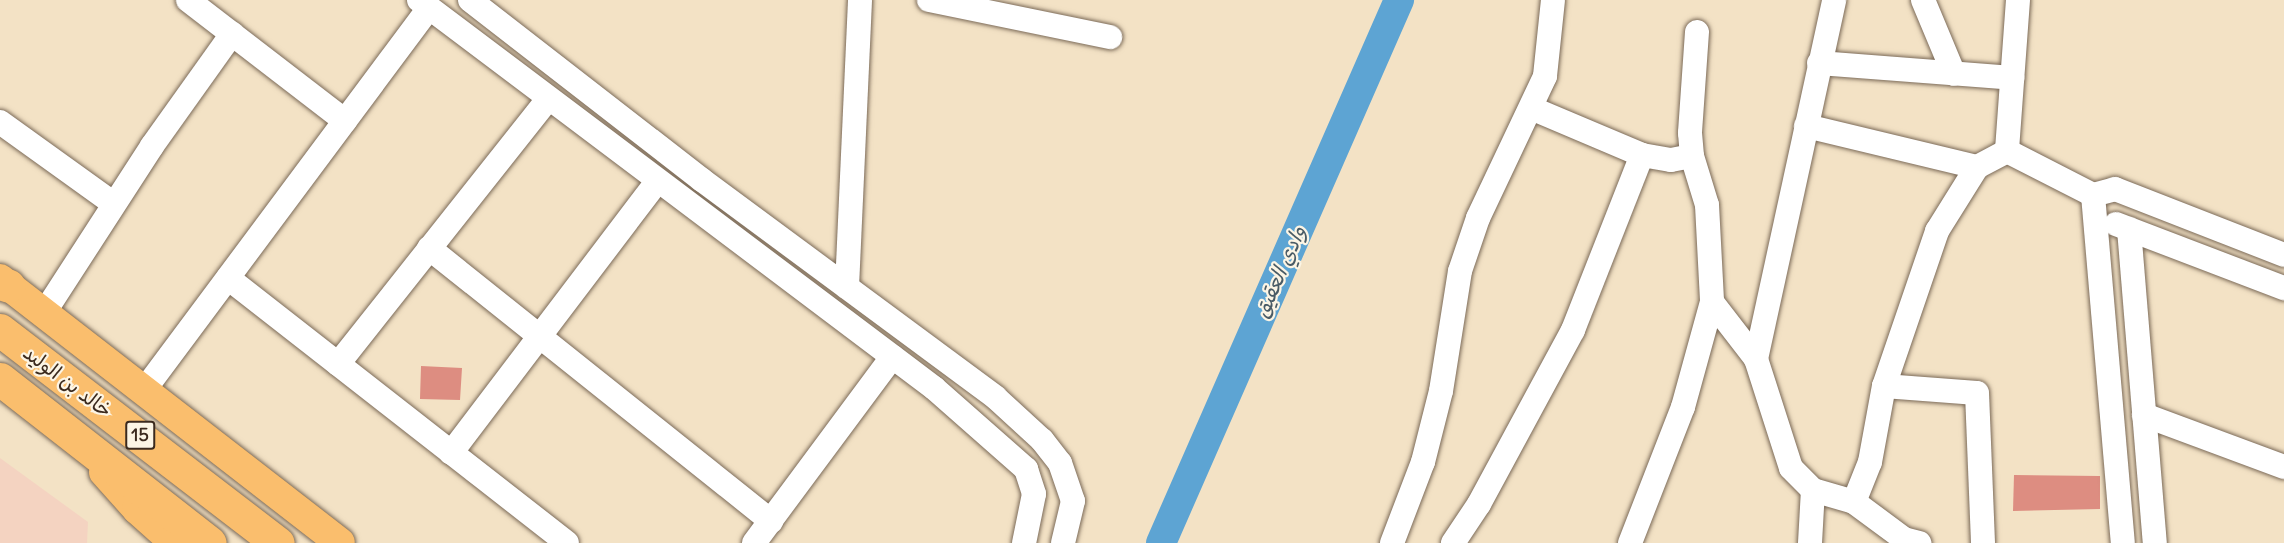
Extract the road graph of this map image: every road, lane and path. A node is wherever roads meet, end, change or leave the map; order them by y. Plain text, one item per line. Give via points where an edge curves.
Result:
1 (188, 0) edge
2 (470, 0) edge
3 (860, 0) edge
4 (929, 0) edge
5 (1553, 0) edge
6 (1834, 0) edge
7 (1923, 0) edge
8 (2018, 0) edge
9 (954, 2) edge
10 (424, 4) edge
11 (1697, 32) dead end
12 (232, 34) junction
13 (1110, 37) dead end
14 (1819, 63) junction
15 (1954, 74) junction
16 (2012, 78) junction
17 (548, 99) junction
18 (606, 106) junction
19 (1532, 108) junction
20 (345, 121) junction
21 (0, 122) edge
22 (1806, 126) junction
23 (591, 131) junction
24 (2007, 151) junction
25 (1642, 155) junction
26 (1692, 156) junction
27 (1977, 167) junction
28 (657, 182) junction
29 (114, 204) junction
30 (2094, 205) junction
31 (2129, 228) junction
32 (429, 248) junction
33 (2284, 255) edge
34 (228, 278) junction
35 (3, 282) edge
36 (848, 287) junction
37 (2284, 288) edge
38 (1712, 302) junction
39 (44, 313) junction
40 (0, 330) edge
41 (540, 336) junction
42 (892, 357) junction
43 (1756, 359) junction
44 (338, 364) junction
45 (0, 379) edge
46 (1884, 386) junction
47 (145, 389) junction
48 (2144, 415) junction
49 (72, 436) junction
50 (451, 453) junction
51 (2284, 467) edge
52 (1813, 490) junction
53 (1854, 502) junction
54 (771, 520) junction
55 (1909, 542) edge
56 (175, 543) edge
57 (210, 543) edge
58 (278, 543) edge
59 (340, 543) edge
60 (567, 543) edge
61 (754, 543) edge
62 (1024, 543) edge
63 (1063, 543) edge
64 (1392, 543) edge
65 (1453, 543) edge
66 (1630, 543) edge
67 (1810, 543) edge
68 (1983, 543) edge
69 (2123, 543) edge
70 (2155, 543) edge

1 - 12 street
2 - 18 street
3 - 36 street
4 - 9 street
5 - 19 street via 1545,76
6 - 14 street
7 - 15 street
8 - 16 street
9 - 13 street
10 - 17 street
10 - 20 street
11 - 26 street via 1690,90
12 - 20 street
12 - 29 street
14 - 15 street
14 - 22 street
15 - 16 street
16 - 24 street
17 - 23 street
17 - 32 street
18 - 23 street
18 - 36 street
19 - 25 street
19 - 64 street via 1478,218 1460,271 1441,392 1423,462
20 - 34 street
21 - 29 street
22 - 27 street
22 - 43 street
23 - 28 street
24 - 27 street
24 - 30 street
25 - 26 street via 1671,160
25 - 65 street via 1573,330 1479,504
26 - 38 street via 1707,205
27 - 46 street via 1937,231
28 - 41 street
28 - 42 street
29 - 39 street
30 - 31 street
30 - 33 street via 2115,189
30 - 69 street
31 - 37 street
31 - 48 street
32 - 41 street
32 - 44 street
34 - 44 street
34 - 47 street
35 - 39 main road
36 - 63 street via 995,397 1042,440 1060,464 1073,501
38 - 43 street
38 - 66 street via 1683,407
39 - 47 main road
40 - 58 highway, خالد بن الوليد / 15
41 - 50 street
41 - 54 street
42 - 54 street
42 - 62 street via 934,388 1026,469 1034,494
43 - 52 street via 1791,468
44 - 50 street
45 - 49 highway, خالد بن الوليد / 15
46 - 53 street via 1870,462
46 - 68 street via 1977,393
47 - 59 main road
48 - 51 street
48 - 70 street
49 - 56 main road via 137,509
49 - 57 highway, خالد بن الوليد / 15
50 - 60 street
52 - 53 street
52 - 67 street
53 - 55 street
54 - 61 street

